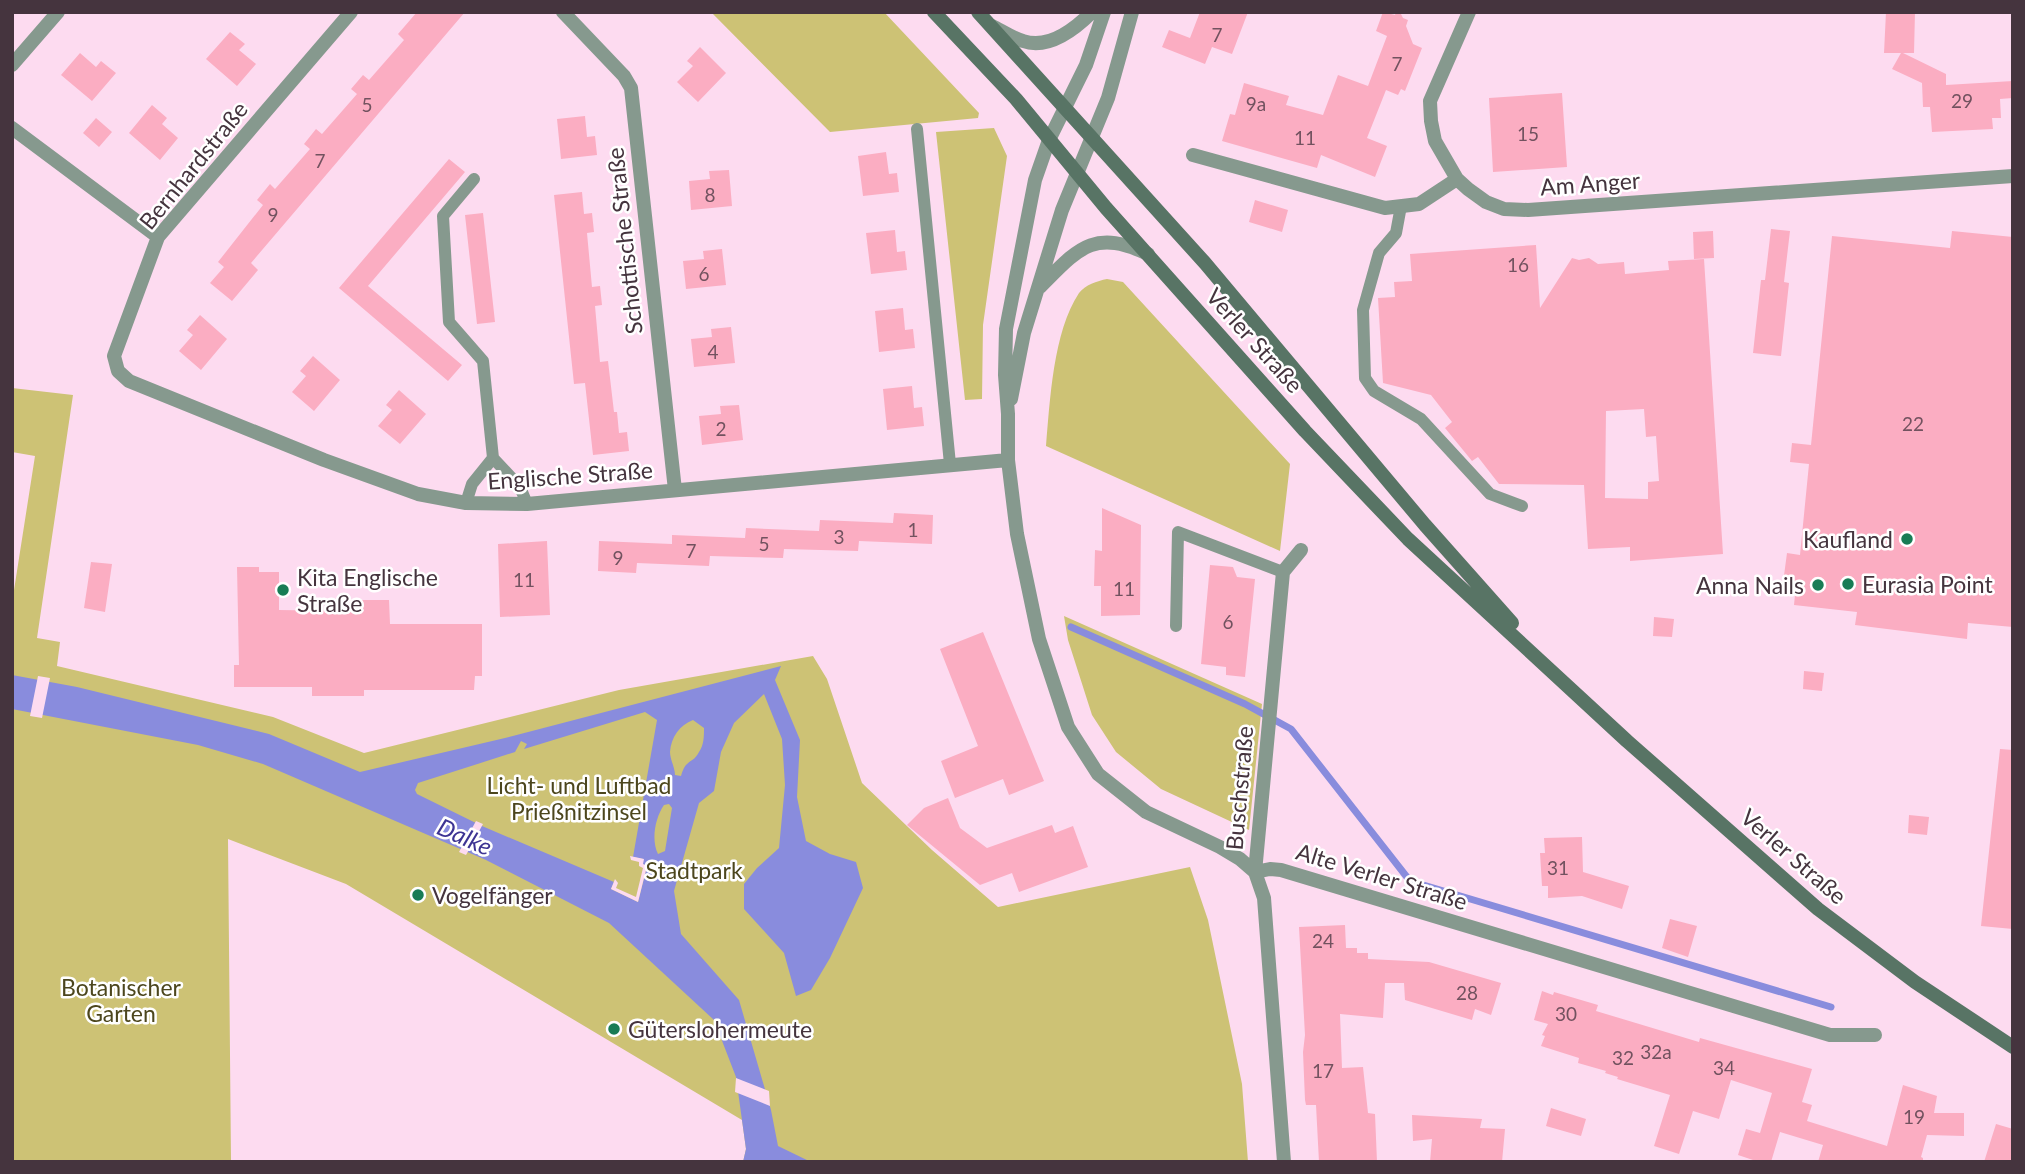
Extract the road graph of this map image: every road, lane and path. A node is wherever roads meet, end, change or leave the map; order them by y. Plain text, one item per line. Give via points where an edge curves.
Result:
1 (58, 12) edge
2 (351, 12) edge
3 (563, 12) edge
4 (934, 12) edge
5 (978, 12) edge
6 (1092, 12) edge
7 (1104, 12) edge
8 (1132, 12) edge
9 (1468, 12) edge
10 (992, 26) junction
11 (12, 65) edge
12 (1066, 108) junction
13 (12, 128) edge
14 (917, 129) dead end
15 (1092, 137) junction
16 (1049, 140) junction
17 (1193, 155) dead end
18 (1076, 173) junction
19 (2013, 176) edge
20 (474, 179) dead end
21 (1458, 179) junction
22 (1401, 206) junction
23 (158, 237) junction
24 (1147, 254) junction
25 (1039, 288) junction
26 (118, 371) joint
27 (1008, 414) junction
28 (493, 458) junction
29 (1008, 460) junction
30 (950, 464) junction
31 (675, 490) junction
32 (466, 503) junction
33 (527, 504) junction
34 (1522, 506) dead end
35 (1301, 550) dead end
36 (1283, 572) junction
37 (1176, 626) dead end
38 (1561, 679) junction
39 (1255, 872) junction
40 (1875, 1035) dead end
41 (2013, 1048) edge
42 (1284, 1162) edge

1 - 11 street
2 - 23 street, Bernhardstraße
3 - 31 street, Schottische Straße via 631,89
4 - 16 main road, Verler Straße
5 - 10 main road, Verler Straße
6 - 10 street via 1076,28 1047,41 1025,43
7 - 12 street
8 - 15 street
9 - 21 street, Am Anger via 1430,101 1435,141
10 - 12 main road, Verler Straße
12 - 15 main road, Verler Straße
12 - 16 street
13 - 23 street
14 - 30 lane
15 - 18 street
15 - 38 main road, Verler Straße
16 - 18 main road, Verler Straße
16 - 27 street via 1030,195 1006,329
17 - 22 street via 1385,208
18 - 24 main road, Verler Straße
18 - 25 street
19 - 21 street, Am Anger via 1528,210 1504,209 1486,202
20 - 28 lane via 443,216 449,322 483,361
21 - 22 street via 1419,204
22 - 34 lane via 1396,233 1379,253 1363,310 1365,378 1374,391 1421,419 1490,494
23 - 26 street, Bernhardstraße via 114,356
24 - 25 street via 1104,241 1070,258
24 - 38 main road, Verler Straße via 1408,538
25 - 27 street via 1024,333
26 - 32 street, Englische Straße via 129,381 324,460 418,494
27 - 29 street
28 - 32 lane via 472,484
28 - 33 lane via 520,487
29 - 30 street, Englische Straße
29 - 39 street via 1017,534 1039,639 1068,727 1098,774 1146,812 1240,859
30 - 31 street, Englische Straße
31 - 33 street, Englische Straße
32 - 33 street, Englische Straße
35 - 36 street
36 - 37 lane via 1178,532
36 - 39 street, Buschstraße
38 - 41 main road, Verler Straße via 1818,909
39 - 40 street, Alte Verler Straße via 1281,870 1830,1035
39 - 42 street, Buschstraße via 1264,898

